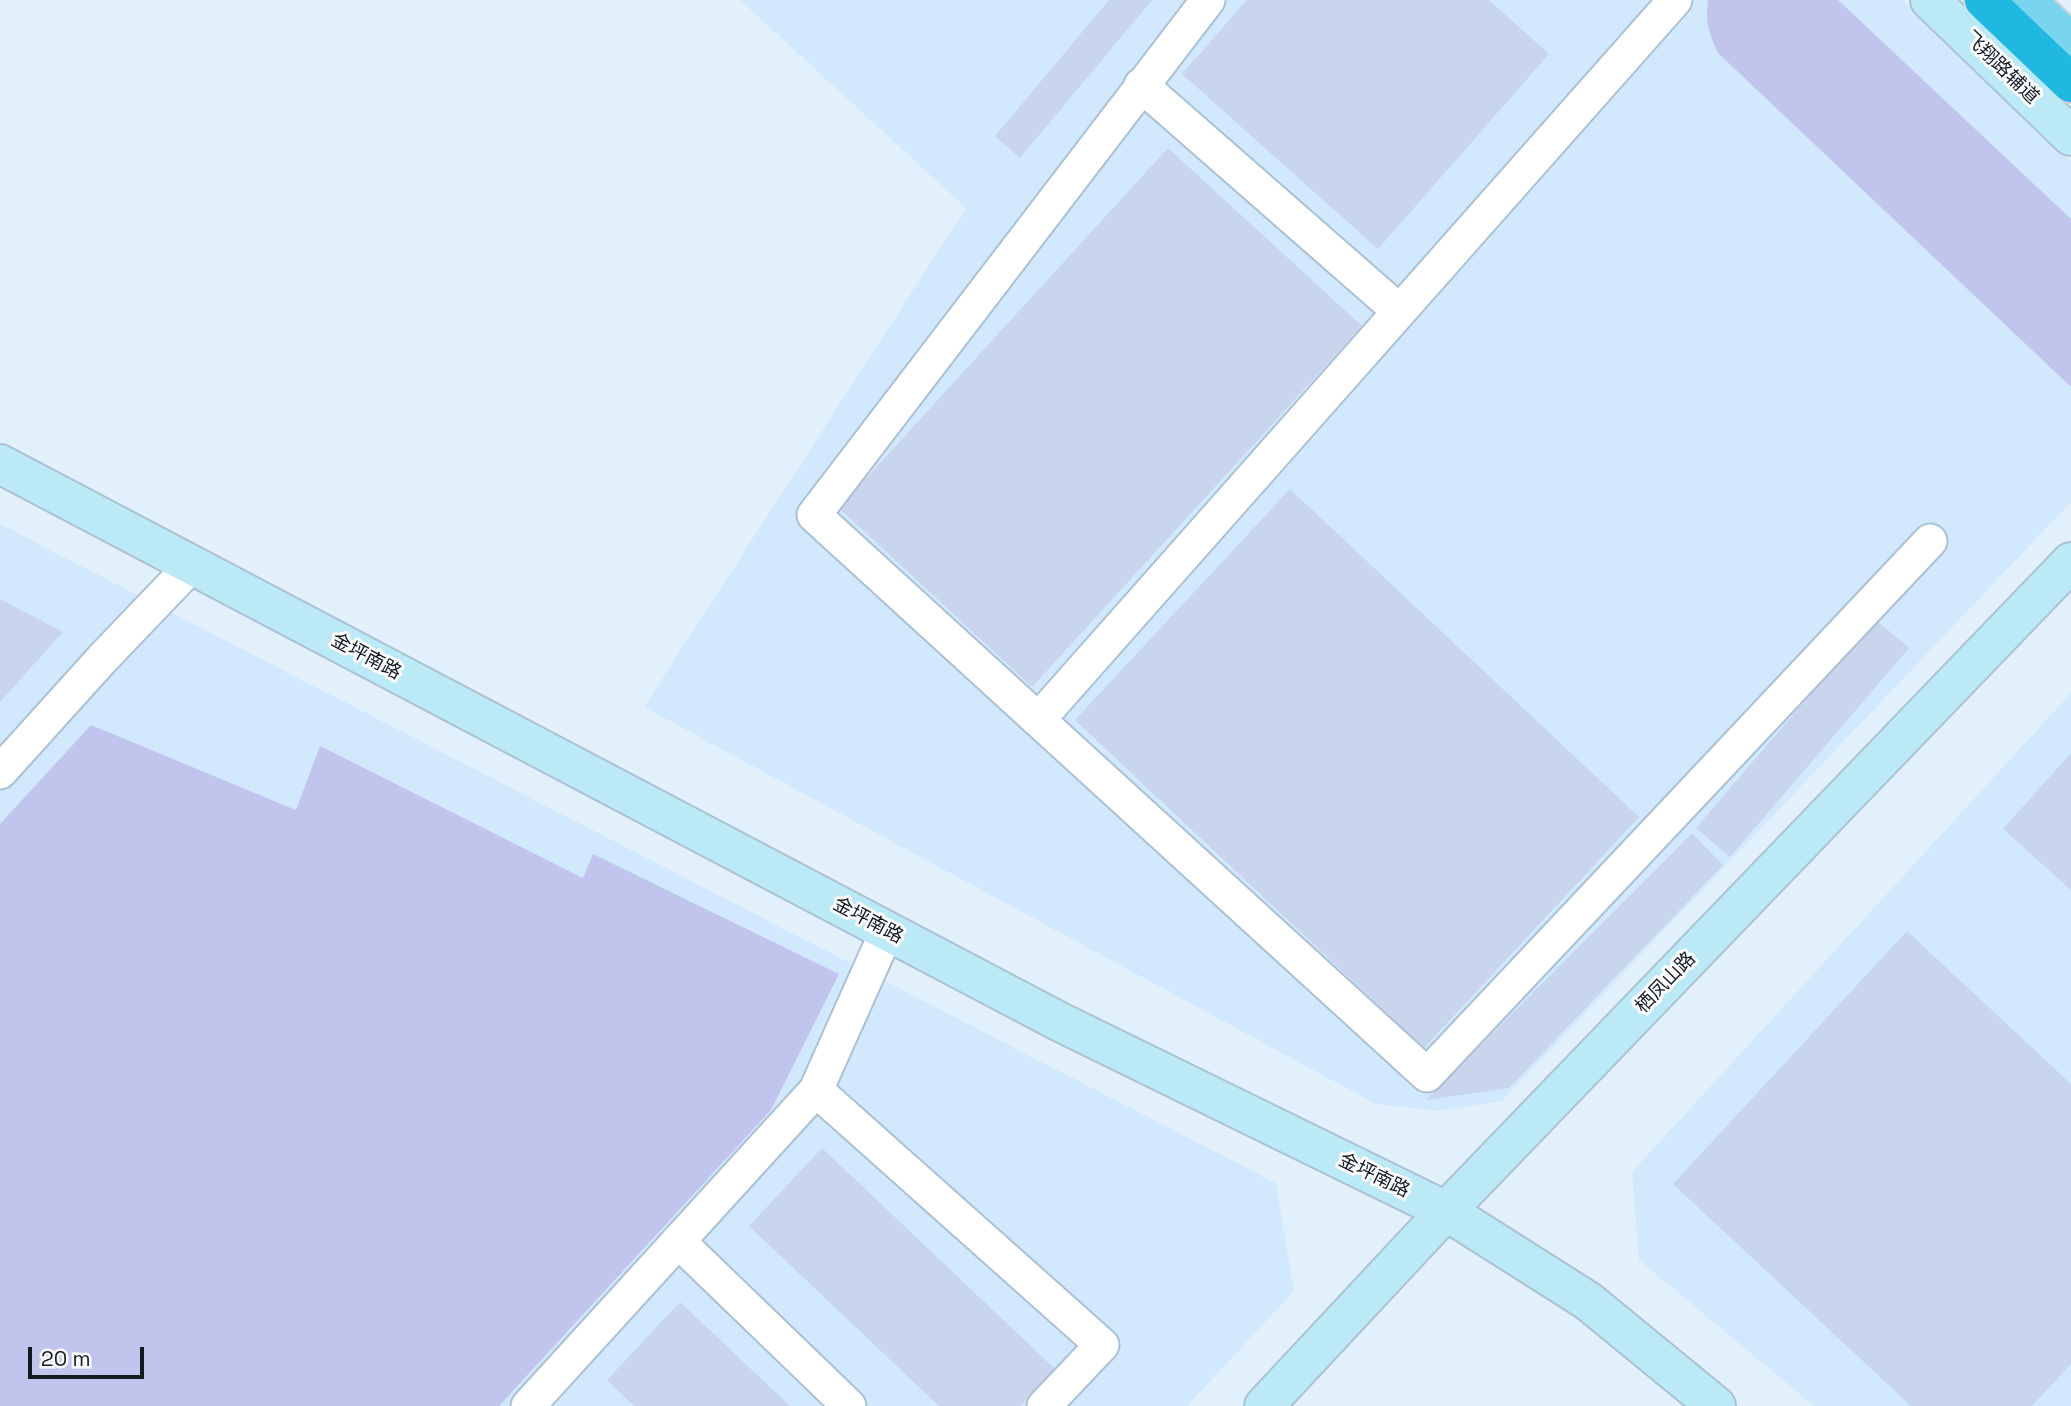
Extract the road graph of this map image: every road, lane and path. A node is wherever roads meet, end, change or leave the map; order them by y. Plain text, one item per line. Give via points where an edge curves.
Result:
1 (1208, 0) edge
2 (1675, 0) edge
3 (1930, 0) edge
4 (1984, 0) edge
5 (2026, 0) edge
6 (2071, 43) edge
7 (2071, 83) edge
8 (1141, 85) junction
9 (2071, 136) edge
10 (1399, 311) junction
11 (0, 464) edge
12 (1930, 541) dead end
13 (2071, 562) edge
14 (192, 565) junction
15 (1038, 720) junction
16 (0, 772) edge
17 (887, 931) junction
18 (816, 1090) junction
19 (1446, 1211) junction
20 (678, 1241) junction
21 (532, 1404) edge
22 (849, 1406) edge
23 (1044, 1406) edge
24 (1264, 1406) edge
25 (1716, 1406) edge

1 - 8 street
2 - 10 street
3 - 9 street, 飞翔路辅道
4 - 7 highway
5 - 6 main road
8 - 10 street
8 - 15 street via 814,515
10 - 15 street
11 - 14 street, 金坪南路
12 - 15 street via 1427,1075
13 - 19 street, 栖凤山路
14 - 16 street
14 - 17 street, 金坪南路
17 - 18 street
17 - 19 street, 金坪南路 via 1060,1022
18 - 20 street
18 - 23 street via 1102,1345
19 - 24 street, 栖凤山路
19 - 25 street, 金坪南路 via 1588,1301
20 - 21 street
20 - 22 street

